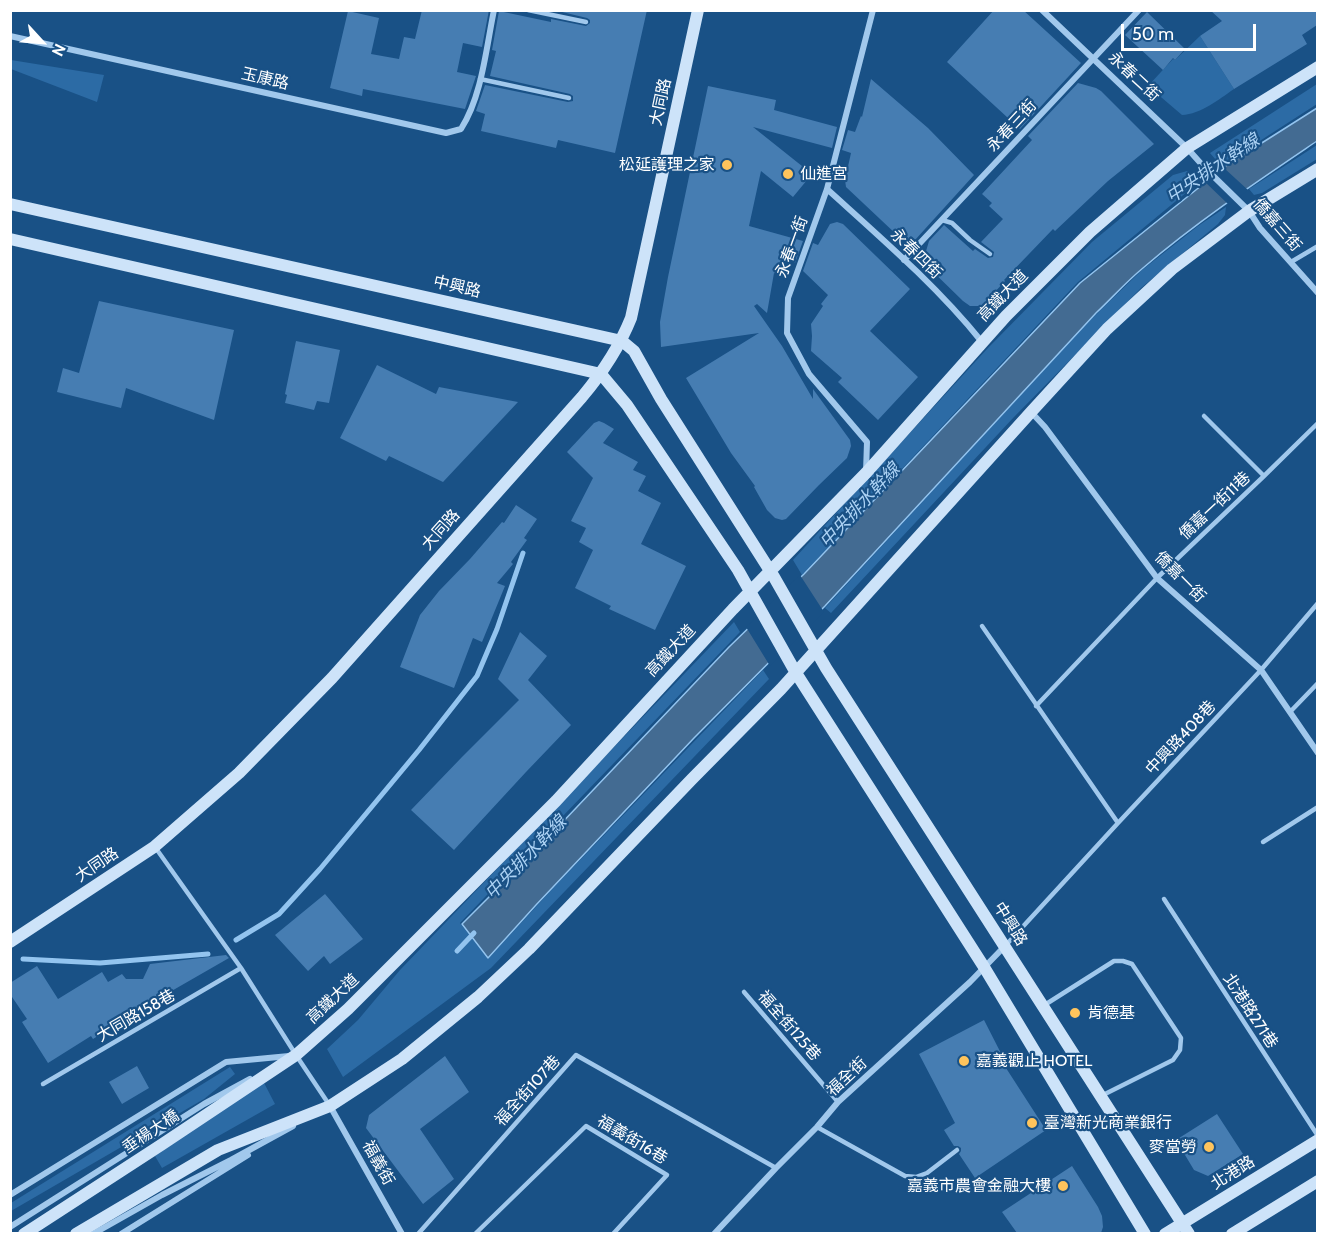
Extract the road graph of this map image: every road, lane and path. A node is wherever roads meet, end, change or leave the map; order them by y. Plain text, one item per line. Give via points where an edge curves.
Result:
1 (494, 10) edge
2 (528, 10) edge
3 (698, 10) edge
4 (873, 10) edge
5 (1042, 10) edge
6 (1139, 10) edge
7 (586, 22) dead end
8 (10, 36) edge
9 (1094, 58) junction
10 (1317, 67) edge
11 (480, 79) junction
12 (569, 98) dead end
13 (1187, 148) junction
14 (1204, 167) joint
15 (1317, 169) edge
16 (827, 189) junction
17 (10, 204) edge
18 (1249, 211) junction
19 (942, 220) junction
20 (10, 239) edge
21 (1317, 246) edge
22 (990, 254) dead end
23 (904, 260) junction
24 (1291, 262) junction
25 (1317, 293) edge
26 (622, 341) junction
27 (982, 342) junction
28 (602, 374) junction
29 (1031, 412) junction
30 (1204, 416) dead end
31 (1317, 423) edge
32 (866, 472) junction
33 (1264, 476) junction
34 (772, 573) junction
35 (1157, 578) junction
36 (752, 595) junction
37 (1317, 603) edge
38 (982, 626) dead end
39 (816, 651) junction
40 (1262, 670) junction
41 (796, 673) junction
42 (1317, 683) edge
43 (1036, 706) junction
44 (1290, 712) junction
45 (1317, 753) edge
46 (1317, 807) edge
47 (1118, 823) junction
48 (1263, 842) dead end
49 (154, 847) junction
50 (1164, 899) dead end
51 (10, 942) edge
52 (1004, 947) junction
53 (984, 967) junction
54 (241, 968) junction
55 (744, 992) dead end
56 (1043, 1006) junction
57 (296, 1055) junction
58 (43, 1084) dead end
59 (1101, 1096) junction
60 (838, 1102) junction
61 (330, 1106) junction
62 (206, 1109) junction
63 (817, 1127) junction
64 (1317, 1138) edge
65 (957, 1150) dead end
66 (776, 1168) junction
67 (1317, 1181) edge
68 (10, 1195) edge
69 (10, 1227) edge
70 (1186, 1228) edge
71 (24, 1233) edge
72 (76, 1233) edge
73 (93, 1233) edge
74 (121, 1233) edge
75 (402, 1233) edge
76 (418, 1233) edge
77 (475, 1233) edge
78 (613, 1233) edge
79 (714, 1233) edge
80 (1145, 1233) edge
81 (1165, 1233) edge
82 (1232, 1233) edge

1 - 11 street, 玉康路
2 - 7 lane
3 - 26 street, 大同路 via 632,318
4 - 16 street, 永春一街
5 - 9 street, 永春二街
6 - 9 street, 永春三街
8 - 11 street, 玉康路 via 446,133 461,129 470,114
9 - 13 street, 永春二街
9 - 19 street, 永春三街
10 - 13 street, 高鐵大道
11 - 12 lane
13 - 14 street, 永春二街
13 - 27 street, 高鐵大道 via 1090,232
14 - 18 street, 僑嘉三街
15 - 18 street
16 - 23 street, 永春四街
16 - 32 street, 永春一街 via 788,298 787,333 809,374 867,442
17 - 26 street, 中興路
18 - 24 street, 僑嘉三街
18 - 29 street via 1141,297
19 - 22 lane via 952,223
19 - 23 street, 永春三街
20 - 28 street
21 - 24 lane
23 - 27 street, 永春四街
24 - 25 street, 僑嘉三街
26 - 28 street, 大同路
26 - 34 street via 634,351
27 - 32 street, 高鐵大道
28 - 36 street via 627,405
28 - 49 street, 大同路 via 332,678 239,773
29 - 35 street, 僑嘉一街
29 - 39 street
30 - 33 lane, 僑嘉一街11巷
31 - 33 lane, 僑嘉一街11巷
32 - 34 street, 高鐵大道
33 - 35 lane, 僑嘉一街11巷
34 - 36 street, 高鐵大道
34 - 39 street, 中興路
35 - 40 street, 僑嘉一街
35 - 43 lane
36 - 41 street
36 - 57 street, 高鐵大道 via 556,801 348,1009
37 - 40 lane, 中興路408巷
38 - 43 lane
39 - 41 street
39 - 52 street, 中興路
40 - 44 street, 僑嘉一街
40 - 47 lane, 中興路408巷
41 - 53 street
41 - 61 street via 478,997 402,1059
42 - 44 lane
43 - 47 lane
44 - 45 street, 僑嘉一街
46 - 48 lane
47 - 52 lane, 中興路408巷
49 - 51 street, 大同路
49 - 54 lane
50 - 64 lane, 北港路271巷
52 - 53 street, 福全街
52 - 56 street, 中興路
53 - 60 street, 福全街
53 - 80 street
54 - 57 lane
54 - 58 lane, 大同路158巷
55 - 60 lane, 福全街125巷
56 - 59 street, 中興路
56 - 59 lane via 1114,961 1124,961 1132,964 1181,1038 1180,1050 1173,1060
57 - 61 lane
57 - 62 street, 垂楊大橋
57 - 68 street via 226,1062
59 - 70 street, 中興路
60 - 63 street, 福全街
61 - 72 street via 218,1150
61 - 73 street
61 - 74 street
61 - 75 street, 福義街
62 - 69 street
62 - 71 street, 垂楊大橋 via 72,1204
63 - 65 lane via 905,1176 927,1173
63 - 66 street, 福全街
64 - 70 street, 北港路
66 - 76 lane, 福全街107巷 via 576,1055
66 - 79 street, 福全街
67 - 82 street
70 - 81 street, 北港路
77 - 78 lane, 福義街16巷 via 586,1126 668,1175

